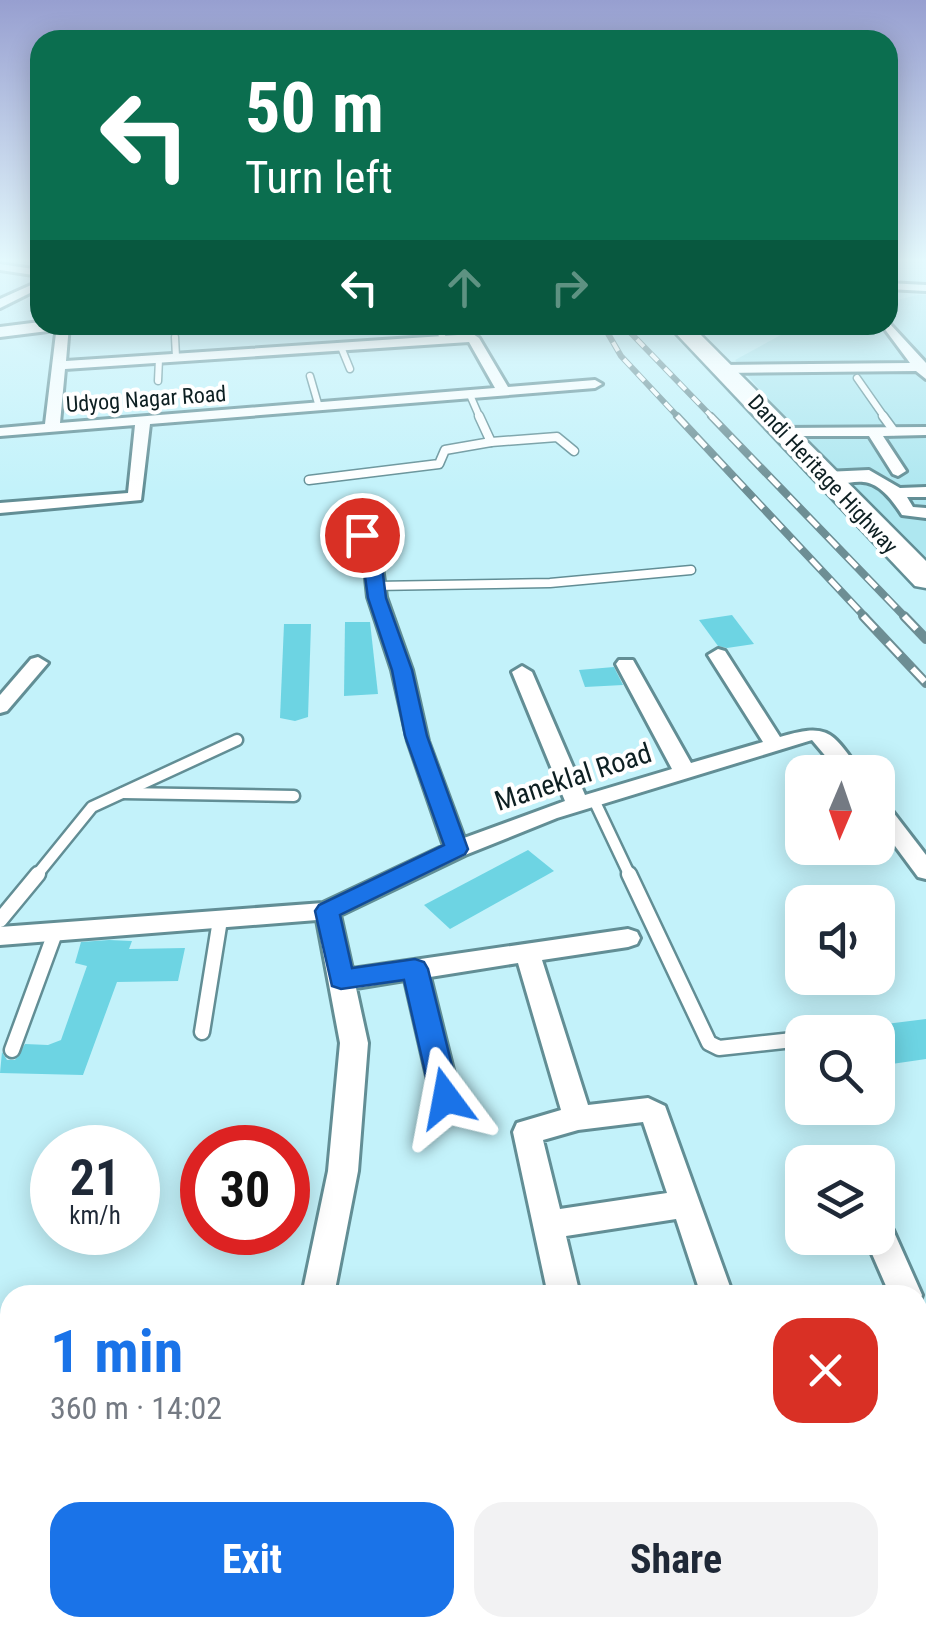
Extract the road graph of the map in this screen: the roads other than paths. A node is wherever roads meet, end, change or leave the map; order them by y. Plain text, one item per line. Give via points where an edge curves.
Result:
1 (60, 338) edge
2 (175, 338) edge
3 (466, 338) edge
4 (472, 338) edge
5 (697, 338) edge
6 (898, 338) edge
7 (444, 340) joint
8 (340, 347) junction
9 (158, 358) junction
10 (176, 358) junction
11 (61, 365) junction
12 (350, 369) dead end
13 (723, 369) junction
14 (924, 370) edge
15 (310, 376) dead end
16 (857, 378) dead end
17 (158, 381) dead end
18 (595, 384) dead end
19 (504, 392) junction
20 (470, 395) junction
21 (319, 407) junction
22 (144, 422) junction
23 (52, 428) junction
24 (894, 431) junction
25 (926, 431) edge
26 (0, 432) edge
27 (782, 432) junction
28 (873, 432) junction
29 (490, 442) junction
30 (574, 451) dead end
31 (898, 471) dead end
32 (825, 477) junction
33 (309, 480) dead end
34 (926, 492) edge
35 (897, 493) junction
36 (0, 508) edge
37 (926, 513) edge
38 (362, 535) dead end
39 (691, 570) dead end
40 (926, 579) edge
41 (376, 586) junction
42 (718, 655) dead end
43 (38, 663) dead end
44 (626, 664) dead end
45 (522, 672) dead end
46 (0, 707) edge
47 (237, 740) dead end
48 (775, 745) junction
49 (835, 755) edge
50 (685, 772) junction
51 (118, 792) junction
52 (294, 796) dead end
53 (586, 803) junction
54 (895, 830) edge
55 (457, 849) junction
56 (926, 871) edge
57 (327, 911) junction
58 (0, 920) edge
59 (220, 920) junction
60 (55, 933) junction
61 (0, 936) edge
62 (628, 938) dead end
63 (527, 952) junction
64 (415, 969) junction
65 (341, 980) junction
66 (202, 1032) dead end
67 (785, 1041) edge
68 (12, 1050) dead end
69 (446, 1098) dead end
70 (578, 1118) junction
71 (686, 1204) junction
72 (548, 1225) junction
73 (889, 1255) edge
74 (320, 1285) edge
75 (562, 1285) edge
76 (714, 1285) edge
77 (902, 1285) edge

1 - 11 street
2 - 10 lane
3 - 7 street
4 - 19 street
5 - 13 highway, Dandi Heritage Highway
6 - 14 street
7 - 8 street
8 - 10 street
8 - 12 lane
9 - 10 street
9 - 11 street
9 - 17 lane
11 - 23 street
13 - 14 street
13 - 27 highway, Dandi Heritage Highway
15 - 21 lane
16 - 24 lane
18 - 19 street, Udyog Nagar Road
19 - 20 street, Udyog Nagar Road
20 - 21 street, Udyog Nagar Road
20 - 29 lane
21 - 22 street, Udyog Nagar Road
22 - 23 street, Udyog Nagar Road
22 - 36 street via 135,497
23 - 26 street, Udyog Nagar Road
24 - 25 street
24 - 28 street
27 - 28 street
27 - 32 highway, Dandi Heritage Highway
28 - 31 street
29 - 30 lane via 554,436
29 - 33 lane via 445,450 439,464
32 - 35 street via 869,475
32 - 40 highway, Dandi Heritage Highway
34 - 35 street
35 - 37 street via 908,512
38 - 41 street via 361,558 373,567
39 - 41 lane via 550,583
41 - 55 street via 418,741
42 - 48 street
43 - 46 street
44 - 50 street
45 - 53 street
47 - 51 lane
48 - 49 street, Maneklal Road via 816,734
48 - 50 street, Maneklal Road
50 - 53 street, Maneklal Road
51 - 52 lane
51 - 58 lane via 92,808
53 - 55 street, Maneklal Road
53 - 67 lane via 709,1043 719,1048
54 - 56 street
55 - 57 street, Maneklal Road
57 - 59 street, Maneklal Road
57 - 65 street
59 - 60 street, Maneklal Road
59 - 66 lane
60 - 61 street, Maneklal Road
60 - 68 lane
62 - 63 street
63 - 64 street
63 - 70 street
64 - 65 street
64 - 69 street
65 - 74 street via 354,1043 343,1171
70 - 71 street via 652,1111
70 - 72 street via 527,1132
71 - 72 street
71 - 76 street
72 - 75 street
73 - 77 street

